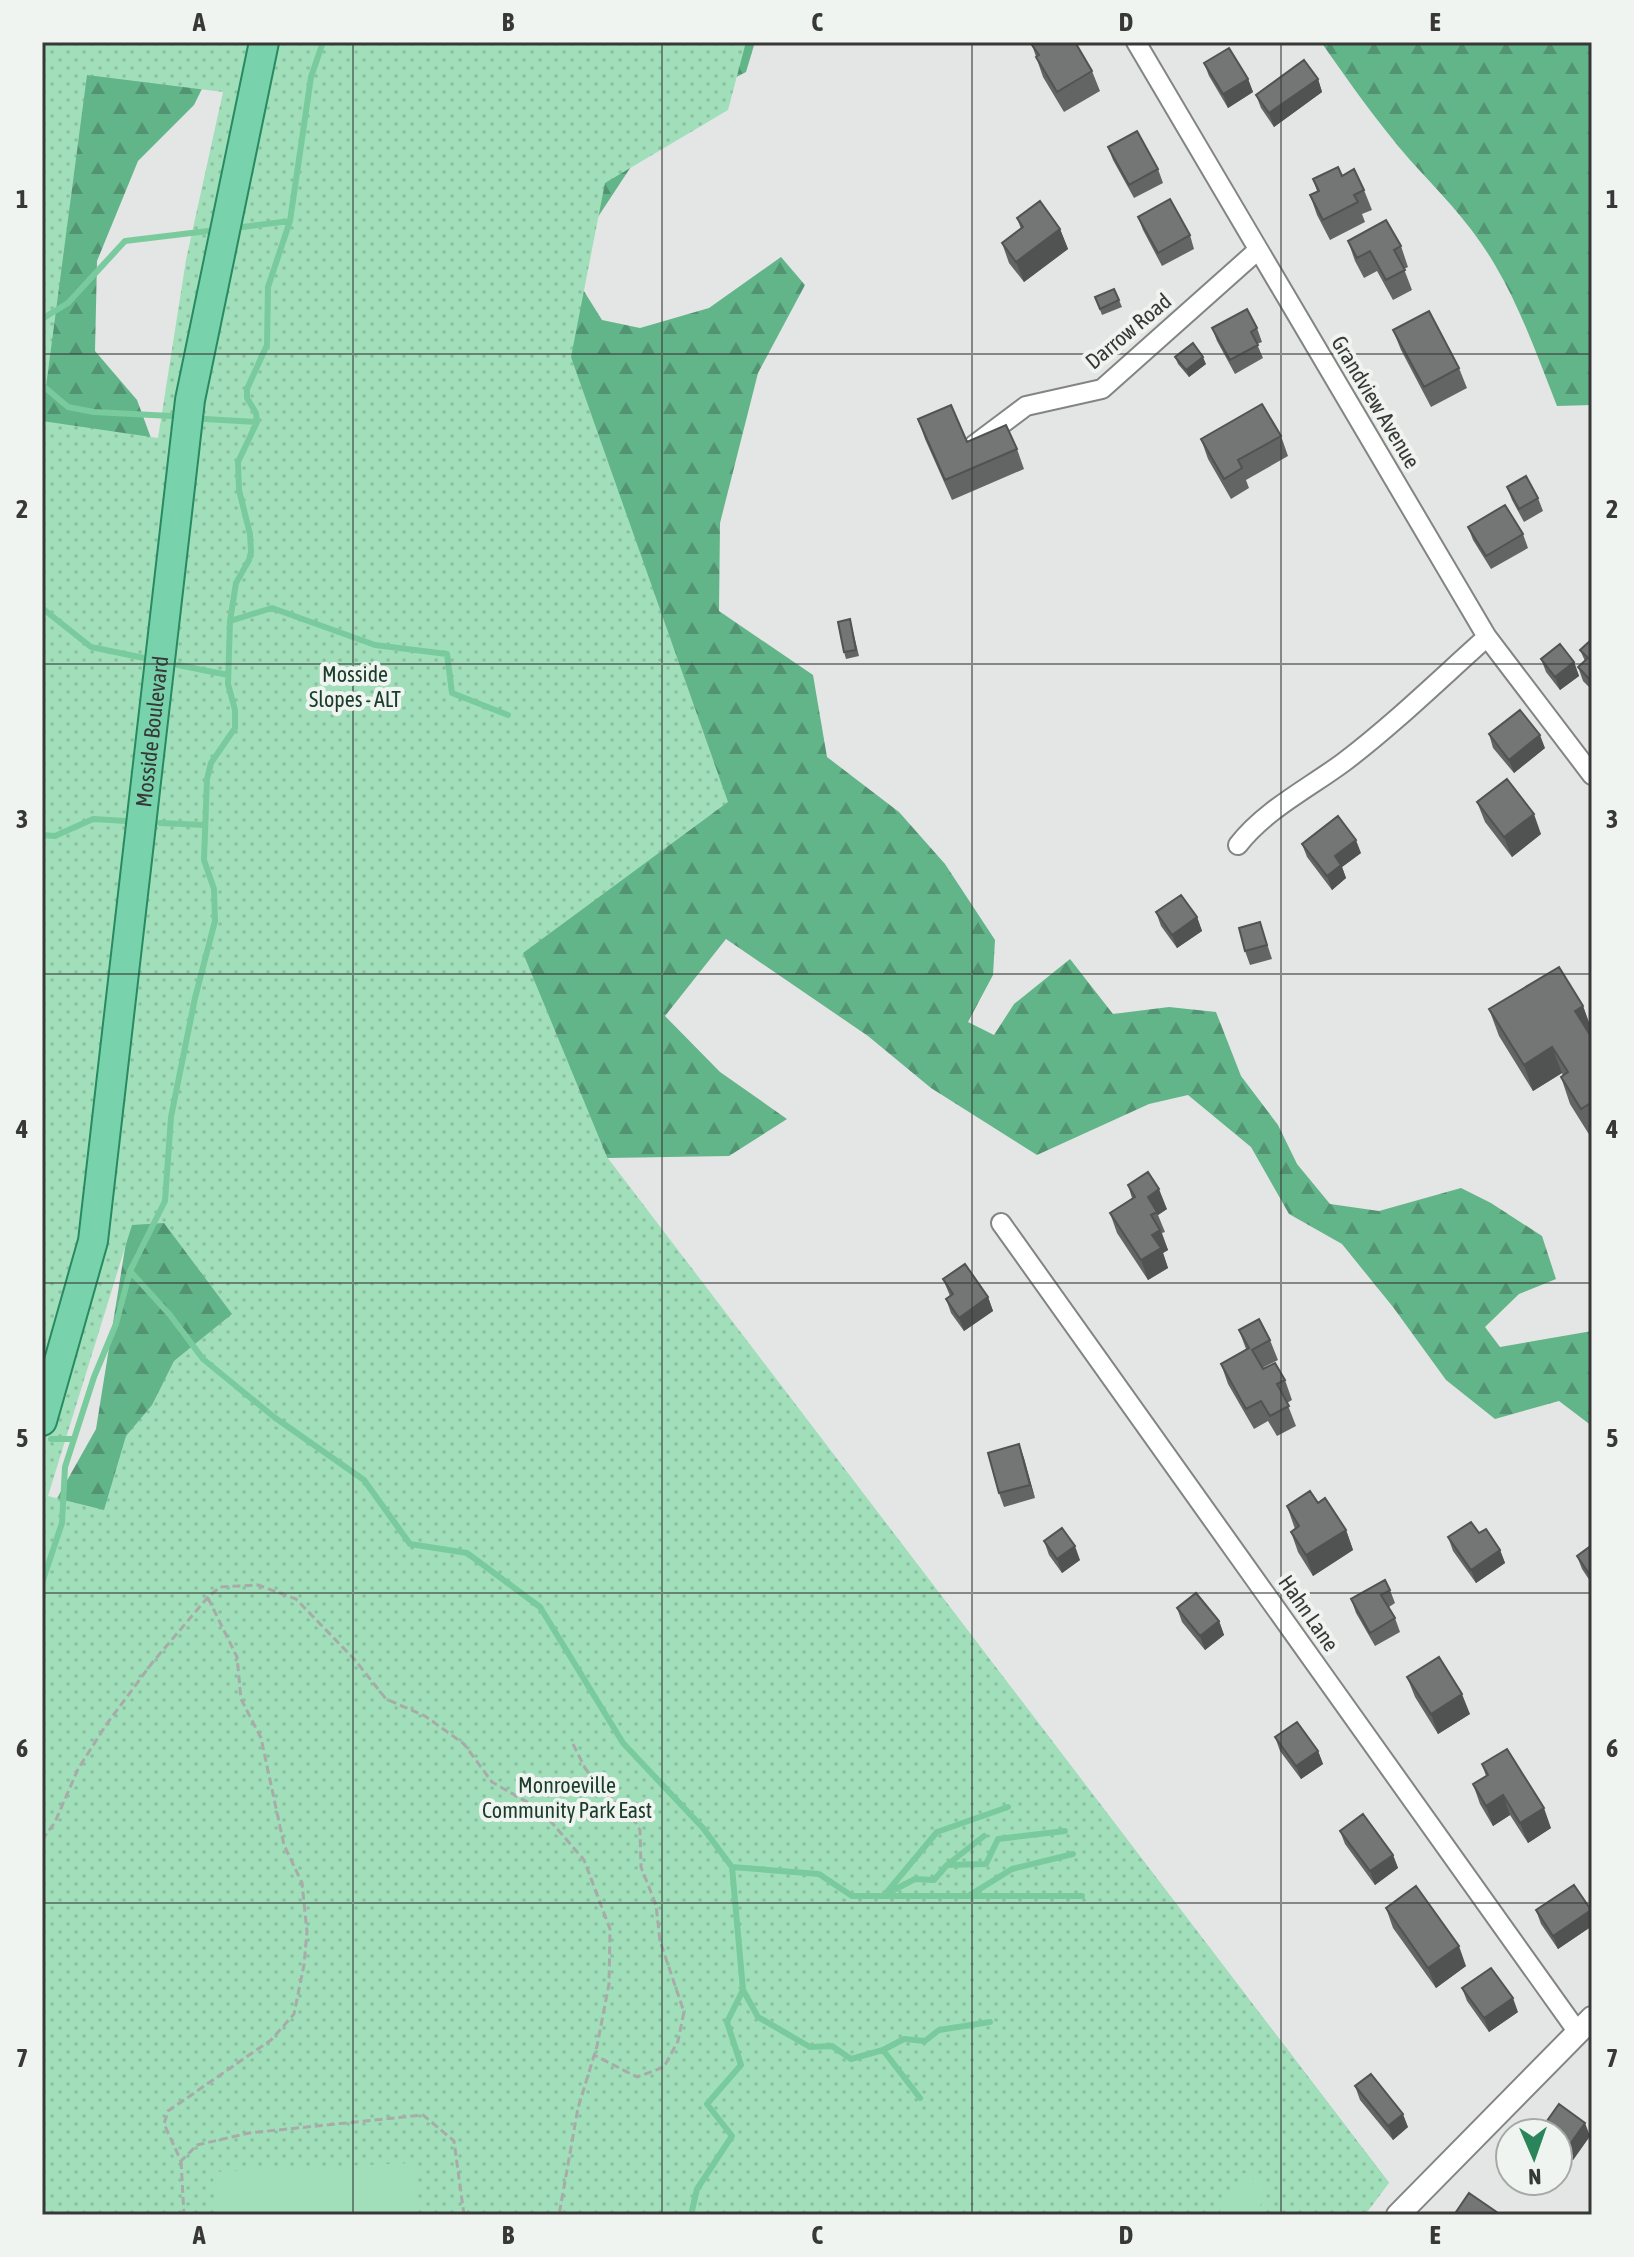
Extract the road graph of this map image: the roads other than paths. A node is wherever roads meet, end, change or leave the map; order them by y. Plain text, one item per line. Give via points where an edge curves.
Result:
1 (264, 42) edge
2 (1136, 42) edge
3 (1258, 250) junction
4 (974, 445) edge
5 (1487, 637) junction
6 (1592, 775) edge
7 (1238, 845) dead end
8 (1001, 1223) dead end
9 (42, 1421) edge
10 (1585, 2025) edge
11 (1398, 2215) edge

1 - 9 main road, Mosside Boulevard via 190,400 93,1241
2 - 3 street, Grandview Avenue
3 - 4 street, Darrow Road via 1102,389 1026,406
3 - 5 street, Grandview Avenue
5 - 6 street, Grandview Avenue
5 - 7 street via 1389,726 1255,825
8 - 10 street, Hahn Lane
10 - 11 street

